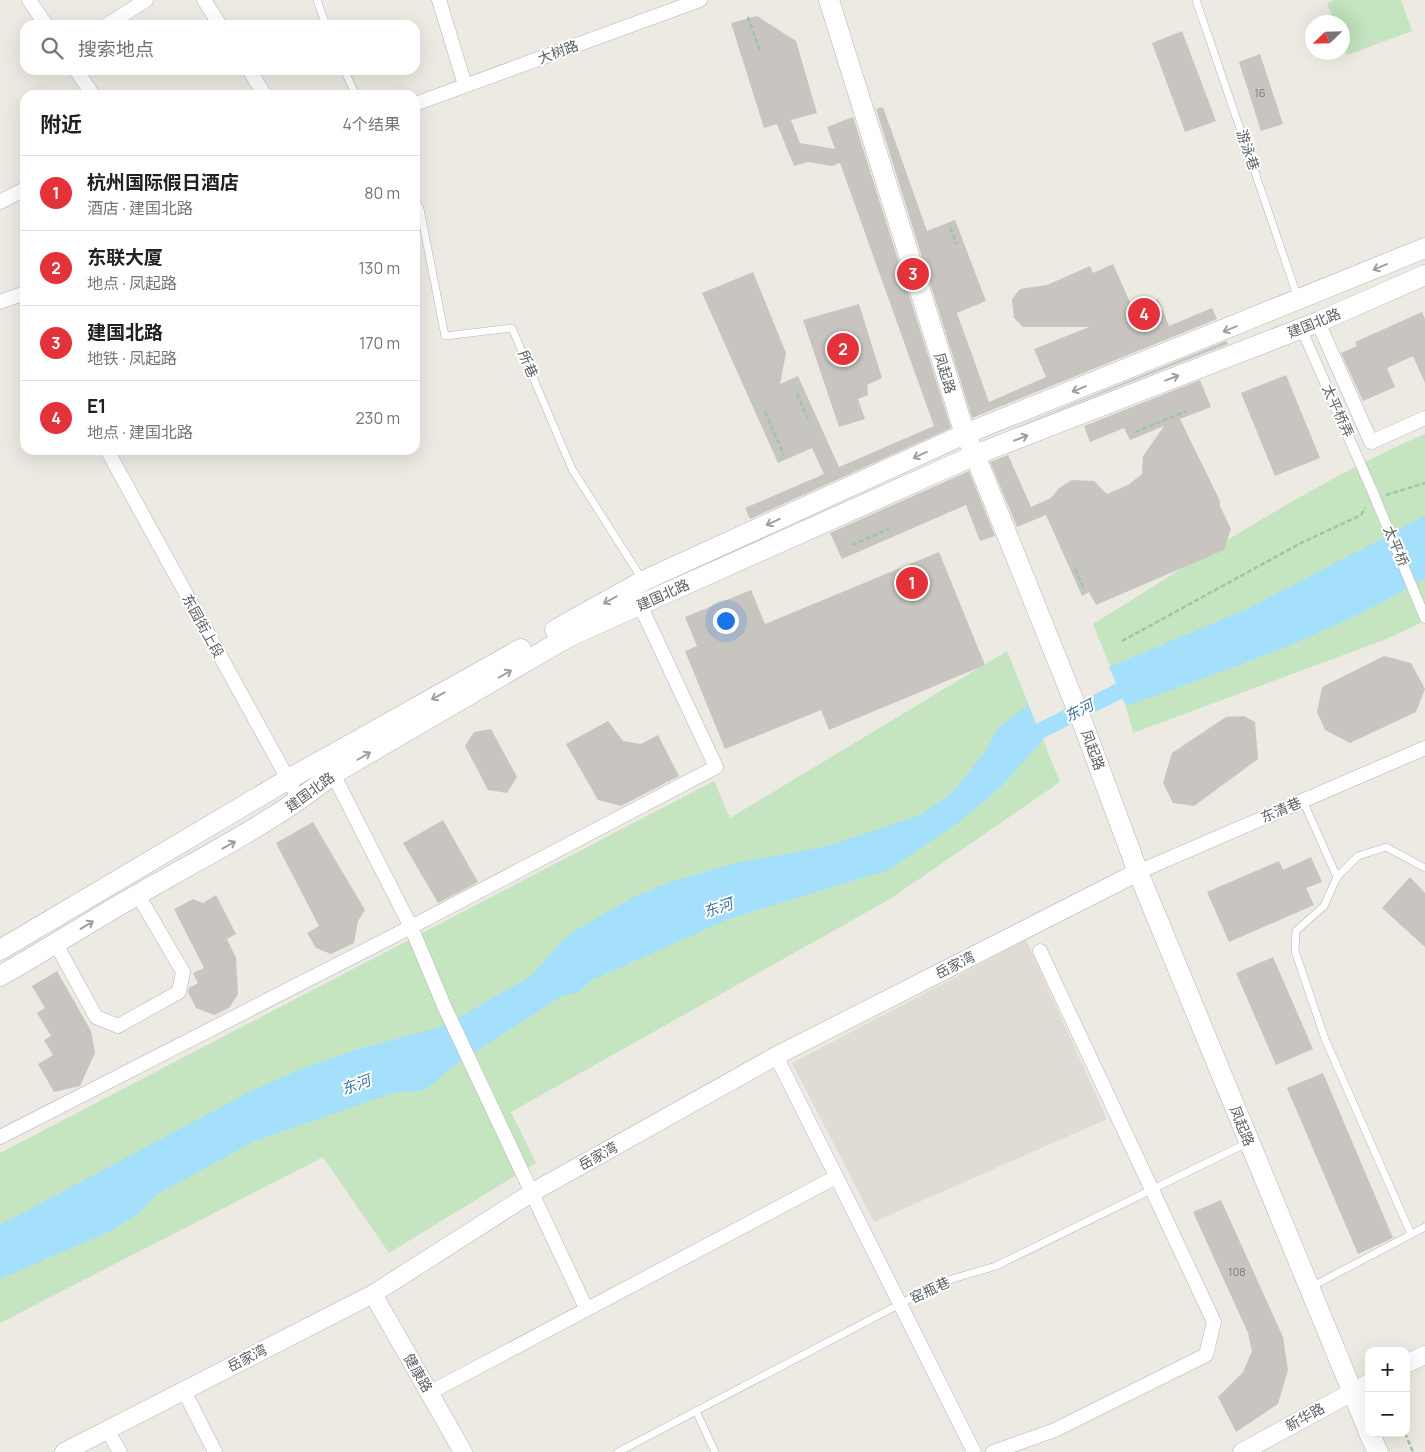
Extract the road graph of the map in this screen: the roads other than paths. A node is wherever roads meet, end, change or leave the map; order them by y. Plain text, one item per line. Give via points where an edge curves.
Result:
1 (29, 0) edge
2 (146, 0) edge
3 (204, 0) edge
4 (317, 0) edge
5 (439, 0) edge
6 (700, 0) edge
7 (829, 0) edge
8 (1196, 0) edge
9 (43, 20) edge
10 (116, 20) edge
11 (217, 20) edge
12 (324, 20) edge
13 (79, 75) edge
14 (252, 75) edge
15 (346, 75) edge
16 (465, 85) junction
17 (89, 90) edge
18 (262, 90) edge
19 (354, 90) edge
20 (420, 102) edge
21 (20, 192) edge
22 (0, 202) edge
23 (420, 208) edge
24 (1425, 248) edge
25 (1425, 274) edge
26 (20, 297) edge
27 (1299, 301) junction
28 (0, 302) edge
29 (1310, 325) junction
30 (1425, 418) edge
31 (965, 434) junction
32 (110, 455) edge
33 (976, 455) junction
34 (1374, 495) joint
35 (643, 582) junction
36 (640, 605) junction
37 (1425, 618) edge
38 (1425, 748) edge
39 (334, 774) junction
40 (287, 780) junction
41 (1304, 800) junction
42 (300, 801) junction
43 (1425, 868) edge
44 (1138, 872) junction
45 (1337, 877) junction
46 (138, 894) junction
47 (411, 928) junction
48 (56, 944) junction
49 (0, 950) edge
50 (1040, 951) dead end
51 (0, 976) edge
52 (776, 1056) junction
53 (0, 1137) edge
54 (1248, 1143) junction
55 (836, 1176) junction
56 (1152, 1190) junction
57 (533, 1192) junction
58 (1425, 1227) edge
59 (1411, 1234) junction
60 (1308, 1289) junction
61 (373, 1294) junction
62 (900, 1304) junction
63 (586, 1308) junction
64 (1425, 1355) edge
65 (1410, 1362) edge
66 (1360, 1388) edge
67 (184, 1391) junction
68 (429, 1393) junction
69 (696, 1411) junction
70 (1365, 1413) edge
71 (108, 1430) junction
72 (1371, 1437) edge
73 (64, 1452) edge
74 (120, 1452) edge
75 (215, 1452) edge
76 (463, 1452) edge
77 (618, 1452) edge
78 (715, 1452) edge
79 (974, 1452) edge
80 (993, 1452) edge
81 (1242, 1452) edge
82 (1378, 1452) edge

1 - 9 street
2 - 10 street
3 - 11 street
4 - 12 lane
5 - 16 street
6 - 16 street, 大树路
7 - 31 main road, 凤起路
8 - 27 lane, 游泳巷
13 - 17 street
14 - 18 street
15 - 19 lane
16 - 20 street, 大树路
21 - 22 street
23 - 35 lane, 所巷 via 444,336 512,328 572,469
24 -> 27 main road, 建国北路
25 - 29 main road, 建国北路
26 - 28 street
27 -> 31 main road, 建国北路
29 - 30 street via 1371,442
33 -> 29 main road, 建国北路
29 - 34 street, 太平桥弄
31 - 33 main road, 凤起路
31 -> 35 main road, 建国北路
32 - 40 street, 东园街上段
33 - 36 main road, 建国北路
33 - 44 main road, 凤起路
34 - 37 street, 太平桥
35 -> 40 main road, 建国北路
39 -> 36 main road, 建国北路 via 568,637
36 - 47 street via 716,767
38 - 41 street, 东清巷
39 - 42 main road, 建国北路
39 - 47 street
40 - 42 street, 东园街上段
40 - 49 main road, 建国北路
41 - 44 street, 东清巷
41 - 45 lane
46 -> 42 main road, 建国北路 via 233,843
43 - 45 lane via 1386,847 1358,856
44 - 52 street, 岳家湾
44 - 54 main road, 凤起路
45 - 59 lane via 1324,906 1296,931 1295,951 1325,1038
48 -> 46 main road, 建国北路
46 - 48 street via 183,972 178,992 118,1026 96,1017
47 - 53 street
47 - 57 street via 445,1008
48 - 51 main road, 建国北路
50 - 56 street
52 - 55 street
52 - 57 street, 岳家湾
54 - 56 lane, 窑瓶巷
54 - 60 main road, 凤起路
55 - 62 street
55 - 63 street
56 - 62 lane, 窑瓶巷 via 996,1266 942,1282
56 - 80 street via 1214,1322 1206,1355 1055,1430
57 - 61 street, 岳家湾
57 - 63 street
58 - 59 lane
59 - 60 lane
60 - 66 main road, 凤起路
61 - 67 street, 岳家湾
61 - 68 street, 健康路
62 - 69 lane, 窑瓶巷
62 - 79 street
63 - 68 street
64 - 65 street
66 - 70 main road, 凤起路
66 - 81 street, 新华路
67 - 71 street, 岳家湾
67 - 75 street
68 - 76 street, 健康路
69 - 77 lane, 窑瓶巷
69 - 78 lane
71 - 73 street, 岳家湾
71 - 74 street
72 - 82 main road, 凤起路

